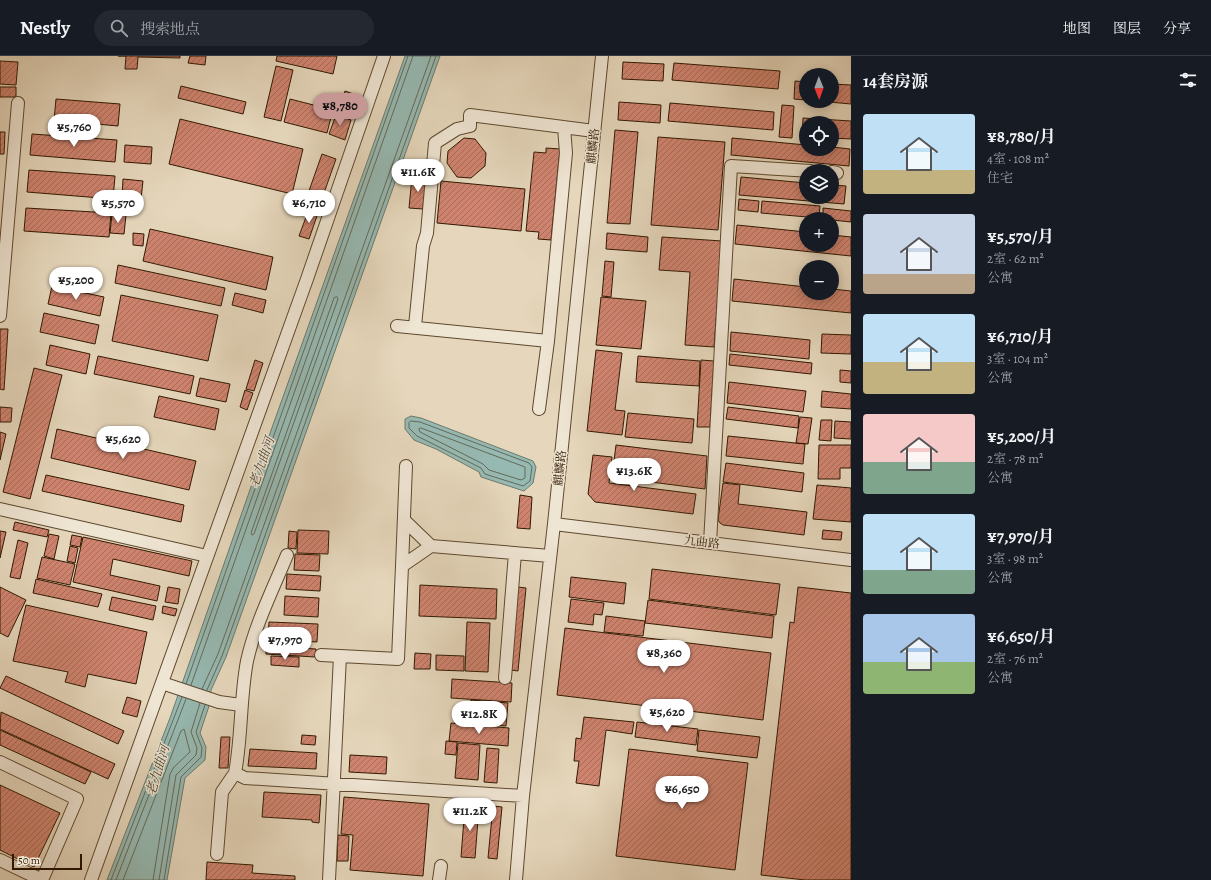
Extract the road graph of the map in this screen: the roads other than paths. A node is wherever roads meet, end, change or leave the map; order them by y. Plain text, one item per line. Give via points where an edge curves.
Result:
1 (384, 56) edge
2 (602, 56) edge
3 (18, 103) dead end
4 (564, 127) junction
5 (594, 131) junction
6 (799, 170) edge
7 (0, 316) edge
8 (397, 326) dead end
9 (415, 326) junction
10 (548, 341) junction
11 (540, 409) dead end
12 (406, 466) dead end
13 (0, 509) edge
14 (405, 521) junction
15 (554, 524) junction
16 (710, 543) junction
17 (431, 546) junction
18 (515, 553) junction
19 (287, 555) dead end
20 (207, 556) junction
21 (550, 556) junction
22 (851, 560) edge
23 (402, 566) junction
24 (321, 654) dead end
25 (340, 656) junction
26 (505, 678) dead end
27 (162, 683) junction
28 (241, 705) junction
29 (0, 762) edge
30 (235, 773) junction
31 (334, 783) junction
32 (524, 796) junction
33 (217, 854) dead end
34 (0, 860) edge
35 (441, 866) dead end
36 (91, 880) edge
37 (329, 880) edge
38 (439, 880) edge
39 (516, 880) edge

1 - 20 street
2 - 5 street, 麒麟路
3 - 7 street
4 - 5 street
4 - 9 street via 470,115 470,126 457,130 435,143
4 - 10 street via 566,153
5 - 15 street, 麒麟路
6 - 16 street via 731,166
8 - 9 street
9 - 10 street
10 - 11 street
12 - 14 street
13 - 20 street
14 - 17 street
14 - 23 street
15 - 16 street, 九曲路
15 - 21 street, 麒麟路
16 - 22 street, 九曲路
17 - 18 street
17 - 23 street
18 - 21 street
18 - 26 street
19 - 28 street via 263,612 248,660
20 - 27 street
21 - 32 street, 麒麟路
23 - 25 street via 398,659
24 - 25 street
25 - 31 street
27 - 28 street via 219,702
27 - 36 street
28 - 30 street
29 - 34 street via 78,800 42,880
30 - 31 street via 245,778
30 - 33 street via 222,792
31 - 32 street
31 - 37 street
32 - 39 street, 麒麟路
35 - 38 street

